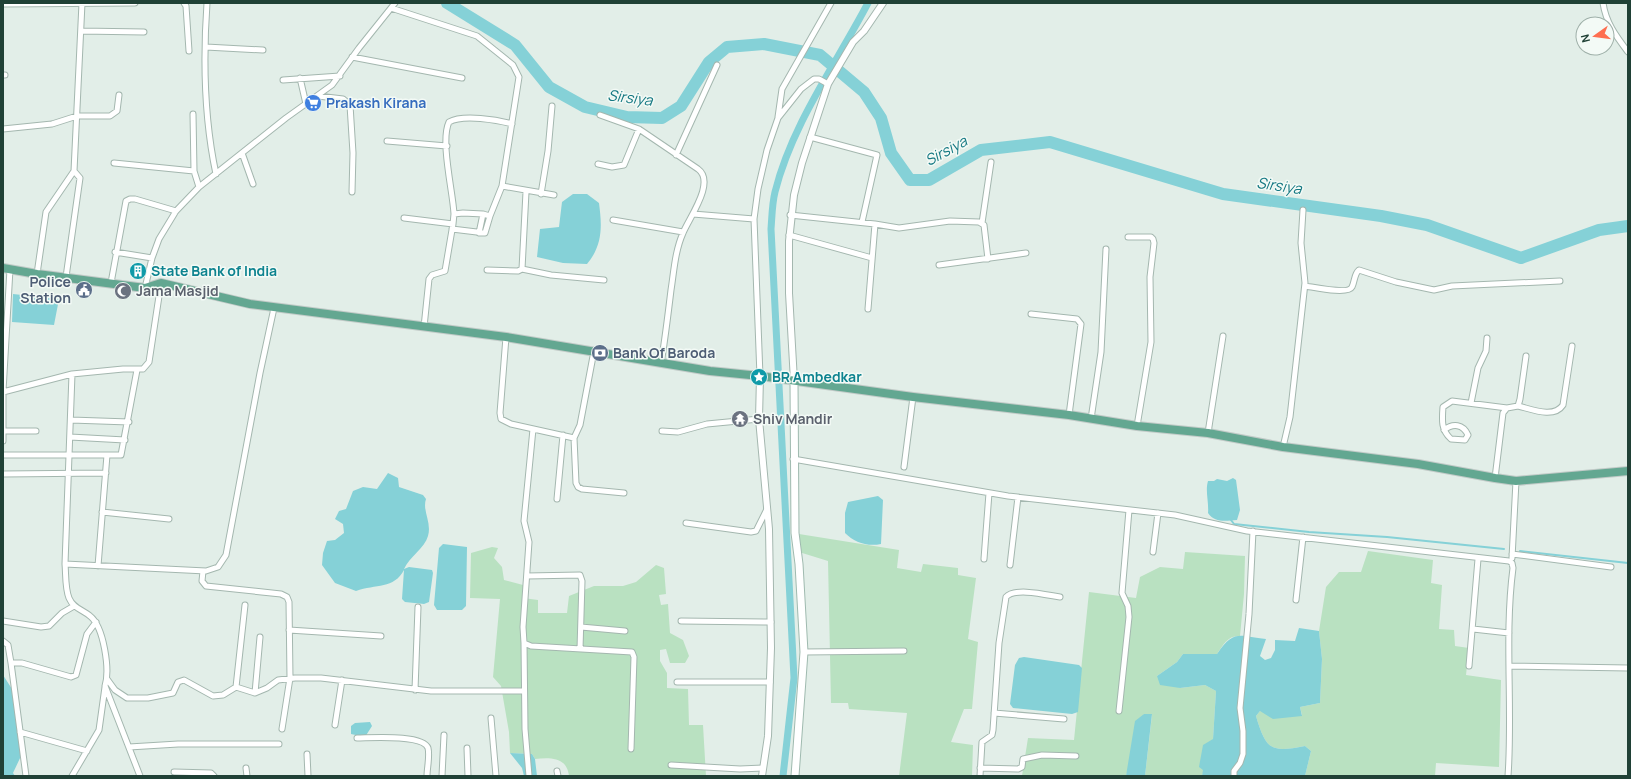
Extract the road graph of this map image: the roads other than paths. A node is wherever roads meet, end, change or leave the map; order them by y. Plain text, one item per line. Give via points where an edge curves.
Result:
1 (82, 3) edge
2 (135, 3) edge
3 (184, 3) edge
4 (207, 3) edge
5 (395, 3) edge
6 (830, 3) edge
7 (883, 3) edge
8 (1603, 3) edge
9 (3, 4) edge
10 (392, 8) junction
11 (81, 31) junction
12 (144, 32) dead end
13 (206, 47) junction
14 (263, 50) dead end
15 (189, 51) dead end
16 (1628, 52) edge
17 (352, 57) junction
18 (717, 65) dead end
19 (340, 76) junction
20 (300, 78) junction
21 (462, 78) dead end
22 (283, 80) dead end
23 (827, 83) junction
24 (119, 95) dead end
25 (318, 96) junction
26 (306, 104) junction
27 (552, 106) dead end
28 (193, 114) dead end
29 (600, 115) dead end
30 (77, 116) junction
31 (778, 118) junction
32 (512, 124) junction
33 (3, 129) edge
34 (639, 129) junction
35 (810, 137) junction
36 (387, 141) dead end
37 (446, 146) junction
38 (242, 154) junction
39 (676, 155) junction
40 (990, 162) dead end
41 (114, 163) dead end
42 (598, 164) dead end
43 (74, 171) junction
44 (194, 171) junction
45 (216, 174) junction
46 (253, 184) dead end
47 (502, 186) junction
48 (198, 187) junction
49 (352, 192) dead end
50 (526, 192) junction
51 (541, 194) junction
52 (554, 195) dead end
53 (1303, 210) dead end
54 (176, 211) junction
55 (454, 214) junction
56 (482, 214) junction
57 (693, 214) junction
58 (790, 215) junction
59 (490, 216) junction
60 (404, 218) dead end
61 (754, 219) junction
62 (614, 220) dead end
63 (862, 222) junction
64 (982, 223) junction
65 (875, 224) junction
66 (452, 226) junction
67 (683, 232) junction
68 (479, 233) junction
69 (789, 235) junction
70 (1128, 237) dead end
71 (1106, 249) dead end
72 (115, 252) junction
73 (1026, 253) dead end
74 (152, 258) junction
75 (872, 258) junction
76 (988, 259) junction
77 (939, 265) dead end
78 (6, 269) edge
79 (522, 269) junction
80 (487, 270) dead end
81 (37, 274) junction
82 (66, 277) junction
83 (604, 280) dead end
84 (1560, 281) dead end
85 (111, 283) junction
86 (161, 283) junction
87 (1305, 286) junction
88 (145, 288) junction
89 (274, 308) junction
90 (868, 309) dead end
91 (1031, 314) dead end
92 (424, 327) junction
93 (1223, 336) dead end
94 (506, 337) junction
95 (1487, 338) dead end
96 (5, 345) edge
97 (1572, 346) dead end
98 (594, 351) junction
99 (1526, 356) dead end
100 (661, 364) junction
101 (137, 370) junction
102 (72, 374) junction
103 (760, 376) junction
104 (790, 380) junction
105 (3, 392) edge
106 (913, 397) junction
107 (1471, 403) junction
108 (1518, 406) junction
109 (1507, 408) junction
110 (1069, 415) junction
111 (1091, 419) junction
112 (71, 420) junction
113 (759, 420) junction
114 (129, 422) junction
115 (1137, 426) junction
116 (533, 429) junction
117 (4, 430) edge
118 (1444, 430) junction
119 (36, 431) dead end
120 (662, 431) dead end
121 (1208, 433) junction
122 (563, 435) junction
123 (70, 437) junction
124 (574, 438) junction
125 (125, 440) junction
126 (3, 441) edge
127 (1283, 447) junction
128 (3, 455) edge
129 (70, 455) junction
130 (107, 455) junction
131 (793, 459) junction
132 (904, 467) dead end
133 (1628, 471) edge
134 (69, 473) junction
135 (106, 473) junction
136 (3, 474) edge
137 (1495, 478) junction
138 (1516, 481) junction
139 (624, 493) dead end
140 (989, 493) junction
141 (1018, 497) junction
142 (557, 499) dead end
143 (767, 509) junction
144 (1129, 510) junction
145 (102, 512) junction
146 (1158, 513) junction
147 (169, 519) dead end
148 (686, 523) dead end
149 (1253, 531) junction
150 (1303, 537) junction
151 (1153, 552) dead end
152 (1512, 554) junction
153 (984, 559) dead end
154 (1478, 559) junction
155 (1512, 563) junction
156 (65, 564) junction
157 (1010, 565) dead end
158 (98, 566) junction
159 (1611, 567) dead end
160 (203, 571) junction
161 (527, 576) junction
162 (1060, 597) dead end
163 (1296, 600) dead end
164 (245, 605) dead end
165 (74, 606) junction
166 (418, 607) dead end
167 (3, 621) edge
168 (681, 621) dead end
169 (96, 622) junction
170 (771, 622) junction
171 (581, 628) junction
172 (1473, 629) junction
173 (289, 630) junction
174 (625, 631) dead end
175 (1508, 633) junction
176 (381, 636) dead end
177 (260, 637) dead end
178 (3, 641) edge
179 (524, 643) junction
180 (580, 649) junction
181 (904, 651) dead end
182 (804, 652) junction
183 (11, 663) junction
184 (1469, 666) dead end
185 (1510, 666) junction
186 (1628, 668) edge
187 (290, 678) junction
188 (107, 679) junction
189 (342, 680) junction
190 (677, 682) dead end
191 (770, 682) junction
192 (106, 686) junction
193 (236, 687) junction
194 (415, 690) junction
195 (524, 691) junction
196 (255, 693) junction
197 (1119, 711) dead end
198 (994, 713) junction
199 (490, 718) dead end
200 (1064, 719) dead end
201 (335, 725) dead end
202 (282, 729) dead end
203 (20, 732) junction
204 (444, 735) dead end
205 (357, 738) dead end
206 (279, 744) dead end
207 (129, 747) junction
208 (467, 748) dead end
209 (631, 749) dead end
210 (87, 751) junction
211 (307, 754) dead end
212 (1076, 756) dead end
213 (671, 765) dead end
214 (246, 768) dead end
215 (763, 768) junction
216 (980, 768) junction
217 (174, 772) dead end
218 (26, 776) edge
219 (72, 776) edge
220 (140, 776) edge
221 (214, 776) edge
222 (247, 776) edge
223 (308, 776) edge
224 (427, 776) edge
225 (442, 776) edge
226 (468, 776) edge
227 (496, 776) edge
228 (529, 776) edge
229 (762, 776) edge
230 (795, 776) edge
231 (980, 776) edge
232 (1234, 776) edge
233 (1508, 776) edge

1 - 2 street
1 - 9 street
1 - 11 street
3 - 15 street
4 - 13 street
5 - 10 street
6 - 31 street via 782,90
7 - 23 street via 864,31 848,48
8 - 16 street via 1605,16 1612,30
10 - 17 street
10 - 32 street via 477,36 513,65 519,77
11 - 12 street
11 - 30 street
13 - 14 street
13 - 45 street via 208,130
17 - 19 street
17 - 21 street
18 - 39 street
19 - 20 street
19 - 25 street
20 - 22 street
20 - 26 street
23 - 31 street via 819,79 807,83
23 - 35 street
24 - 30 street via 117,111 110,116
25 - 26 street
25 - 49 street via 343,99 350,105
26 - 38 street
27 - 51 street
28 - 44 street
29 - 34 street
30 - 33 street via 52,124
30 - 43 street
31 - 61 street via 767,150
32 - 37 street via 489,119 452,120 446,128
32 - 47 street
34 - 39 street
34 - 42 street via 624,165 612,167
35 - 58 street
35 - 63 street via 877,155
36 - 37 street
37 - 55 street
38 - 45 street
38 - 46 street
39 - 57 street via 704,175 704,184
40 - 64 street
41 - 44 street
43 - 81 street via 46,212
43 - 82 street via 80,178
44 - 48 street
45 - 48 street
47 - 50 street
47 - 59 street
48 - 54 street
50 - 51 street
50 - 79 street
51 - 52 street
53 - 87 street via 1301,243
54 - 72 street via 135,199 128,200
54 - 74 street via 162,234
55 - 56 street
55 - 66 street
56 - 59 street
56 - 68 street
57 - 61 street
57 - 67 street
58 - 63 street
58 - 69 street
59 - 68 street via 488,230
60 - 66 street
61 - 103 street
62 - 67 street
63 - 65 street
64 - 65 street via 950,221 899,228
64 - 76 street
65 - 75 street
66 - 68 street
66 - 92 street via 445,270 432,275 429,279
67 - 100 street via 676,256
69 - 75 street
69 - 104 street
70 - 115 street via 1151,237 1154,243 1150,277 1151,342
71 - 111 street via 1101,352
72 - 74 street
72 - 85 street
73 - 76 street
74 - 88 street
75 - 90 street
76 - 77 street
78 - 81 main road
78 - 96 street
79 - 80 street via 518,272
79 - 83 street via 551,275
81 - 82 main road
82 - 85 main road
84 - 87 street via 1452,286 1434,290 1396,282 1359,270 1350,290
85 - 88 main road
86 - 88 main road
86 - 89 main road
86 - 101 street via 148,362 143,369
87 - 127 street via 1290,417
89 - 92 main road
89 - 160 street via 226,555 218,567
91 - 110 street via 1077,319 1081,324
92 - 94 main road
93 - 121 street
94 - 98 main road
94 - 116 street via 501,418 511,424
95 - 107 street via 1486,351 1478,368
96 - 105 street
97 - 108 street via 1563,405 1560,409 1549,412
98 - 100 main road
98 - 124 street via 580,425
99 - 108 street
100 - 103 main road via 710,372
101 - 102 street
101 - 114 street
102 - 105 street
102 - 112 street
103 - 104 main road
103 - 113 street
104 - 106 main road
104 - 131 main road
105 - 117 street
106 - 110 main road
106 - 132 street
107 - 109 street
107 - 118 street via 1452,401 1443,407
108 - 109 street
109 - 137 street via 1503,413
110 - 111 main road
111 - 115 main road
112 - 114 street
112 - 123 street
113 - 120 street via 707,424 678,432
113 - 143 street
114 - 125 street
115 - 121 main road
116 - 122 street
116 - 161 street via 524,521 530,542
117 - 119 street
117 - 126 street
118 - 118 street via 1453,425 1461,426 1468,435 1465,440 1451,439
121 - 127 main road
122 - 124 street
122 - 142 street
123 - 125 street
123 - 129 street
124 - 139 street via 578,487
125 - 130 street via 121,455
127 - 137 main road via 1418,464
128 - 129 street
129 - 130 street
129 - 134 street
130 - 135 street
131 - 140 street
131 - 182 main road via 795,533
133 - 138 main road
134 - 135 street
134 - 136 street
134 - 156 street
135 - 145 street
137 - 138 main road
138 - 152 street
140 - 141 street
140 - 153 street
141 - 144 street
141 - 157 street
143 - 148 street via 756,531 751,532
143 - 170 street
144 - 146 street
144 - 197 street via 1122,594 1128,606 1129,617
145 - 147 street
145 - 158 street
146 - 149 street
146 - 151 street
149 - 150 street
149 - 232 street via 1249,614 1240,708 1243,754
150 - 154 street
150 - 163 street
152 - 155 street
152 - 159 street
154 - 155 street via 1506,560
154 - 172 street
155 - 175 street
156 - 158 street
156 - 165 street via 67,590
158 - 160 street
160 - 173 street via 202,581 206,586 287,597
161 - 171 street via 580,575
161 - 179 street
162 - 198 street via 1018,592 1006,597 999,642
164 - 193 street
165 - 167 street via 62,613 49,626
165 - 169 street via 90,615
166 - 194 street
168 - 170 street
169 - 183 street via 87,634 76,675 71,677 22,663
169 - 188 street via 104,647
170 - 191 street
171 - 174 street
171 - 180 street
172 - 175 street
172 - 184 street
173 - 176 street
173 - 187 street
175 - 185 street
177 - 196 street
178 - 183 street via 8,645
179 - 180 street via 531,646
179 - 195 street
180 - 209 street via 633,654
181 - 182 street
182 - 230 main road
183 - 203 street
185 - 186 street
185 - 233 street
187 - 189 street
187 - 196 street via 278,680
187 - 202 street
188 - 192 street
188 - 193 street via 122,696 132,699 173,693 178,682 184,680 213,696 223,695
189 - 194 street
189 - 201 street
190 - 191 street
191 - 215 street via 768,736
192 - 207 street
192 - 210 street via 99,730
193 - 196 street
194 - 195 street
195 - 228 street
198 - 200 street
198 - 216 street via 992,735 982,742
199 - 227 street
203 - 210 street
203 - 218 street
204 - 225 street
205 - 224 street via 421,741 428,750
206 - 207 street via 178,744
207 - 220 street
208 - 226 street
210 - 219 street
211 - 223 street
212 - 216 street via 1034,756 1024,759 1022,767 1018,769
213 - 215 street
214 - 222 street
215 - 229 street
216 - 231 street
217 - 221 street via 212,773

